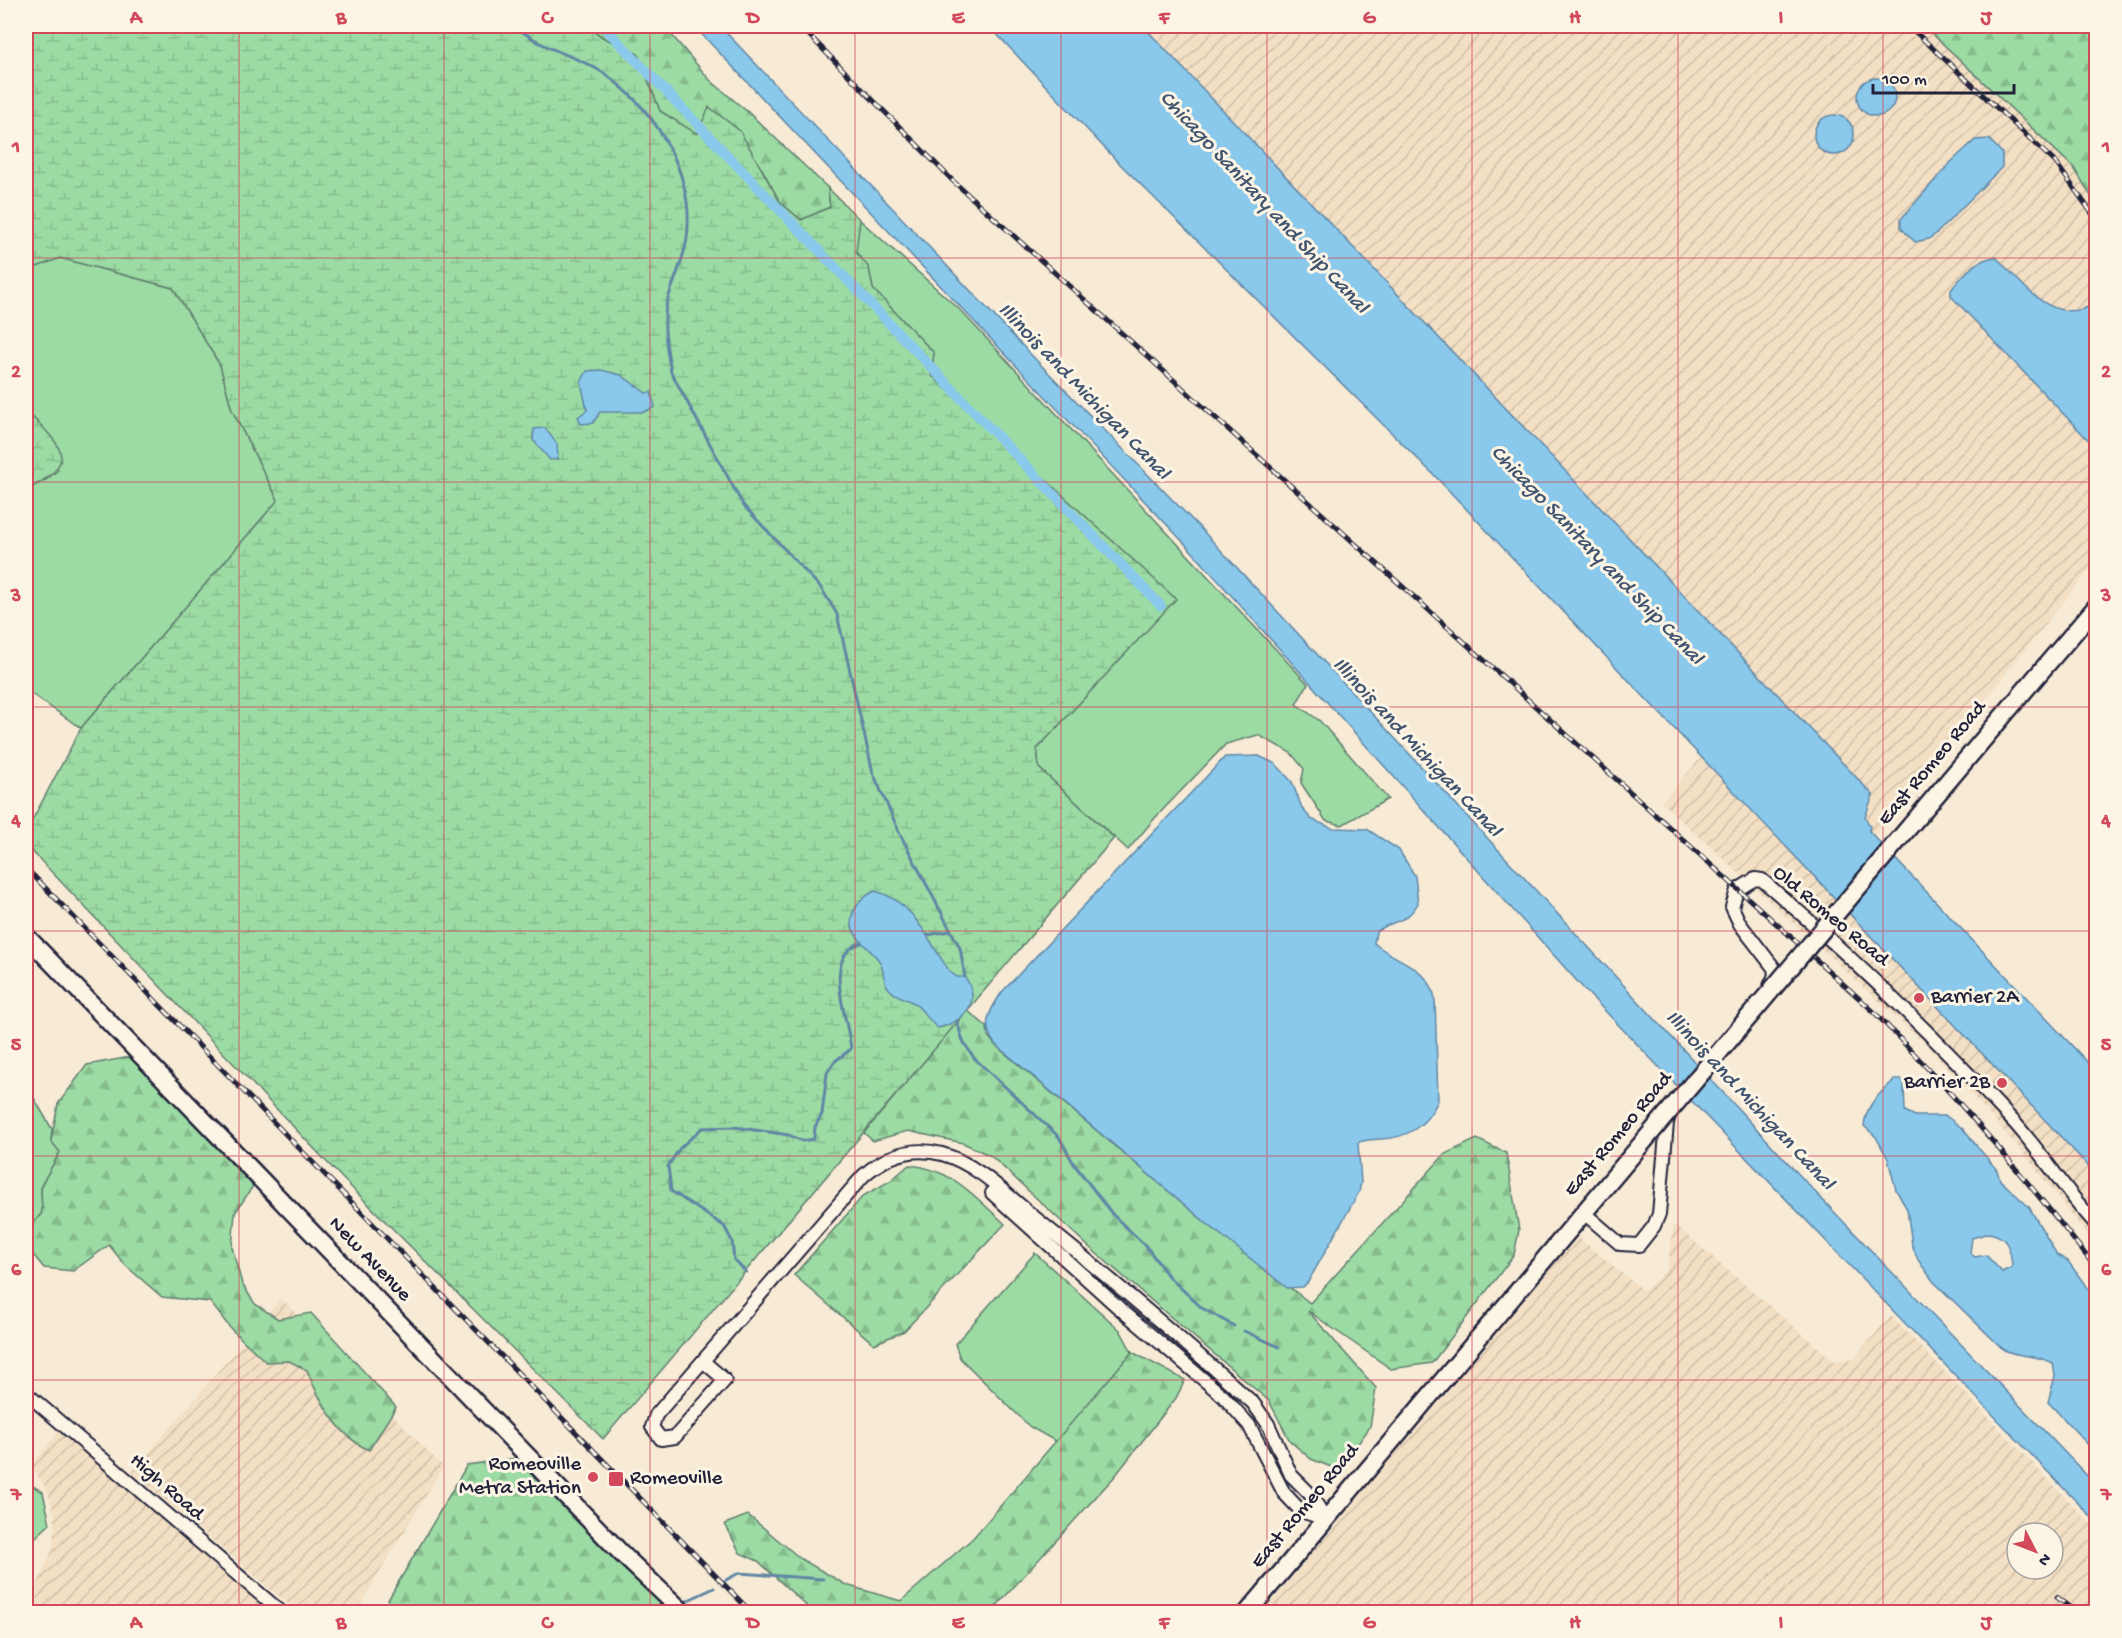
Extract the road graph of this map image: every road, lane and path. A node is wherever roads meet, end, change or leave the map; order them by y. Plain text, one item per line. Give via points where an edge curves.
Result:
1 (2097, 607) edge
2 (26, 936) edge
3 (966, 1166) junction
4 (1583, 1212) junction
5 (2097, 1224) edge
6 (704, 1362) junction
7 (26, 1393) edge
8 (1324, 1520) junction
9 (281, 1612) edge
10 (683, 1612) edge
11 (1248, 1612) edge

1 - 4 main road, East Romeo Road, bridge
2 - 10 main road, New Avenue
3 - 6 street via 945,1155 924,1151 893,1156 872,1168
3 - 8 street via 1234,1408 1256,1437 1270,1472 1284,1493 1301,1511
3 - 8 street via 1123,1289 1253,1403 1268,1424 1292,1475 1312,1497
4 - 5 street, Old Romeo Road, bridge via 1620,1244 1639,1245 1659,1214 1667,1123 1679,1094 1773,983 1774,968 1740,924 1732,907 1732,898 1741,885 1755,879 1762,880 1888,992 2013,1121
4 - 8 main road, East Romeo Road
6 - 6 street via 656,1415 652,1427 661,1439 675,1437 724,1380
7 - 9 street, High Road
8 - 11 main road, East Romeo Road

